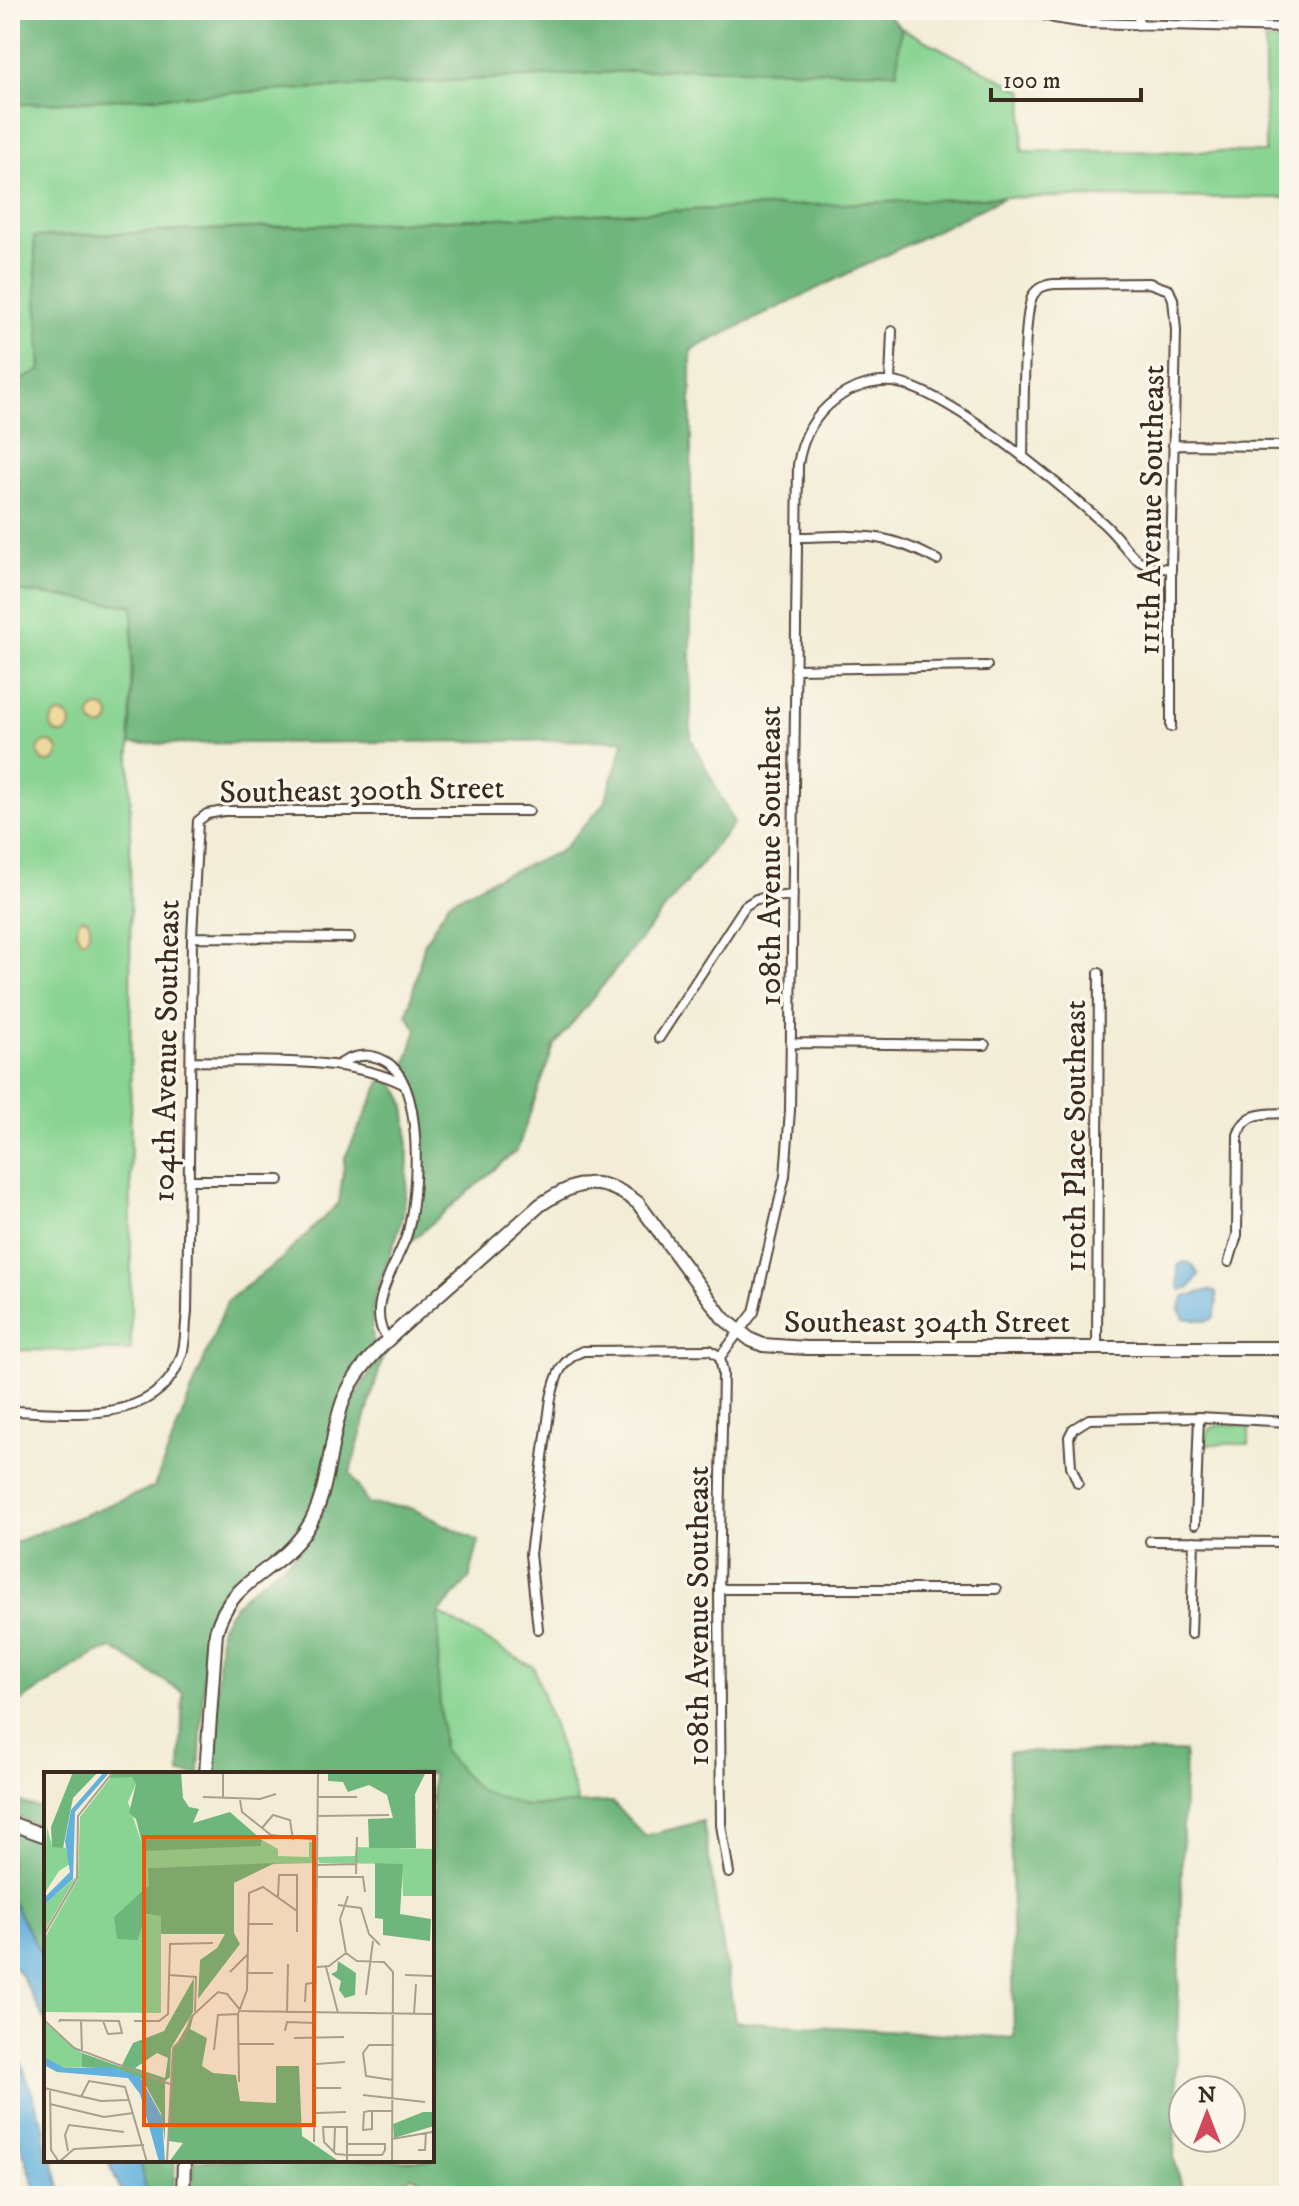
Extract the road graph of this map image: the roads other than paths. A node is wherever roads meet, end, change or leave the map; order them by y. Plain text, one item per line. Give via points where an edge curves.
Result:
1 (1027, 10) edge
2 (1139, 10) edge
3 (1138, 25) junction
4 (1289, 28) edge
5 (892, 331) dead end
6 (890, 382) junction
7 (1173, 445) junction
8 (1289, 446) edge
9 (1023, 458) junction
10 (797, 537) junction
11 (937, 560) dead end
12 (1171, 569) junction
13 (987, 666) dead end
14 (795, 669) junction
15 (1171, 727) dead end
16 (529, 811) dead end
17 (198, 821) joint
18 (793, 895) junction
19 (192, 937) junction
20 (350, 938) dead end
21 (1099, 973) dead end
22 (659, 1038) dead end
23 (791, 1043) junction
24 (985, 1045) dead end
25 (191, 1061) junction
26 (338, 1065) junction
27 (404, 1084) junction
28 (1289, 1113) edge
29 (189, 1180) junction
30 (279, 1180) dead end
31 (1229, 1262) dead end
32 (740, 1332) junction
33 (388, 1340) junction
34 (1097, 1348) junction
35 (1289, 1348) edge
36 (720, 1357) junction
37 (10, 1411) edge
38 (1199, 1417) junction
39 (1289, 1422) edge
40 (1078, 1483) dead end
41 (1195, 1524) dead end
42 (1150, 1541) dead end
43 (1194, 1541) junction
44 (1289, 1542) edge
45 (719, 1589) junction
46 (996, 1589) dead end
47 (538, 1629) dead end
48 (1191, 1634) dead end
49 (206, 1772) edge
50 (10, 1823) edge
51 (44, 1835) edge
52 (729, 1873) dead end
53 (184, 2162) edge
54 (183, 2196) edge

1 - 3 street via 1085,23
2 - 3 street
3 - 4 street
5 - 6 street
6 - 9 street via 939,399
6 - 10 street, 108th Avenue Southeast via 847,390 816,418 801,446
7 - 8 street
7 - 9 street, 111th Avenue Southeast via 1172,295 1149,283 1054,284 1034,293 1027,319
7 - 12 street, 111th Avenue Southeast
9 - 12 street via 1106,526 1141,564
10 - 11 street via 875,535
10 - 14 street, 108th Avenue Southeast
12 - 15 street, 111th Avenue Southeast
13 - 14 street
14 - 18 street, 108th Avenue Southeast
16 - 17 street, Southeast 300th Street via 224,811
17 - 19 street, 104th Avenue Southeast
18 - 22 street via 756,899 745,906
18 - 23 street, 108th Avenue Southeast
19 - 20 street
19 - 25 street, 104th Avenue Southeast
21 - 34 street, 110th Place Southeast
23 - 24 street
23 - 32 street, 108th Avenue Southeast via 785,1176 754,1312
25 - 26 street
25 - 29 street, 104th Avenue Southeast
26 - 27 street via 377,1072
26 - 27 street via 360,1056 383,1060
27 - 33 street via 412,1113 414,1187 409,1228 381,1300 381,1331
28 - 31 street via 1256,1114 1238,1135 1237,1235
29 - 30 street
29 - 37 street, 104th Avenue Southeast via 184,1345 173,1374 151,1396 128,1408
32 - 33 street via 723,1318 638,1203 621,1189 591,1183 562,1190 540,1205
32 - 34 street, Southeast 304th Street via 763,1345 786,1348
32 - 36 street, Southeast 304th Street
33 - 49 street via 346,1395 308,1528 280,1560 239,1589 221,1613
34 - 35 street, Southeast 304th Street
36 - 45 street, 108th Avenue Southeast
36 - 47 street via 710,1350 583,1351 566,1360 548,1414 530,1554
38 - 39 street
38 - 40 street via 1096,1417 1080,1423 1069,1437
38 - 41 street
42 - 43 street
43 - 44 street
43 - 48 street
45 - 46 street
45 - 52 street, 108th Avenue Southeast via 721,1825
50 - 51 street
53 - 54 street

